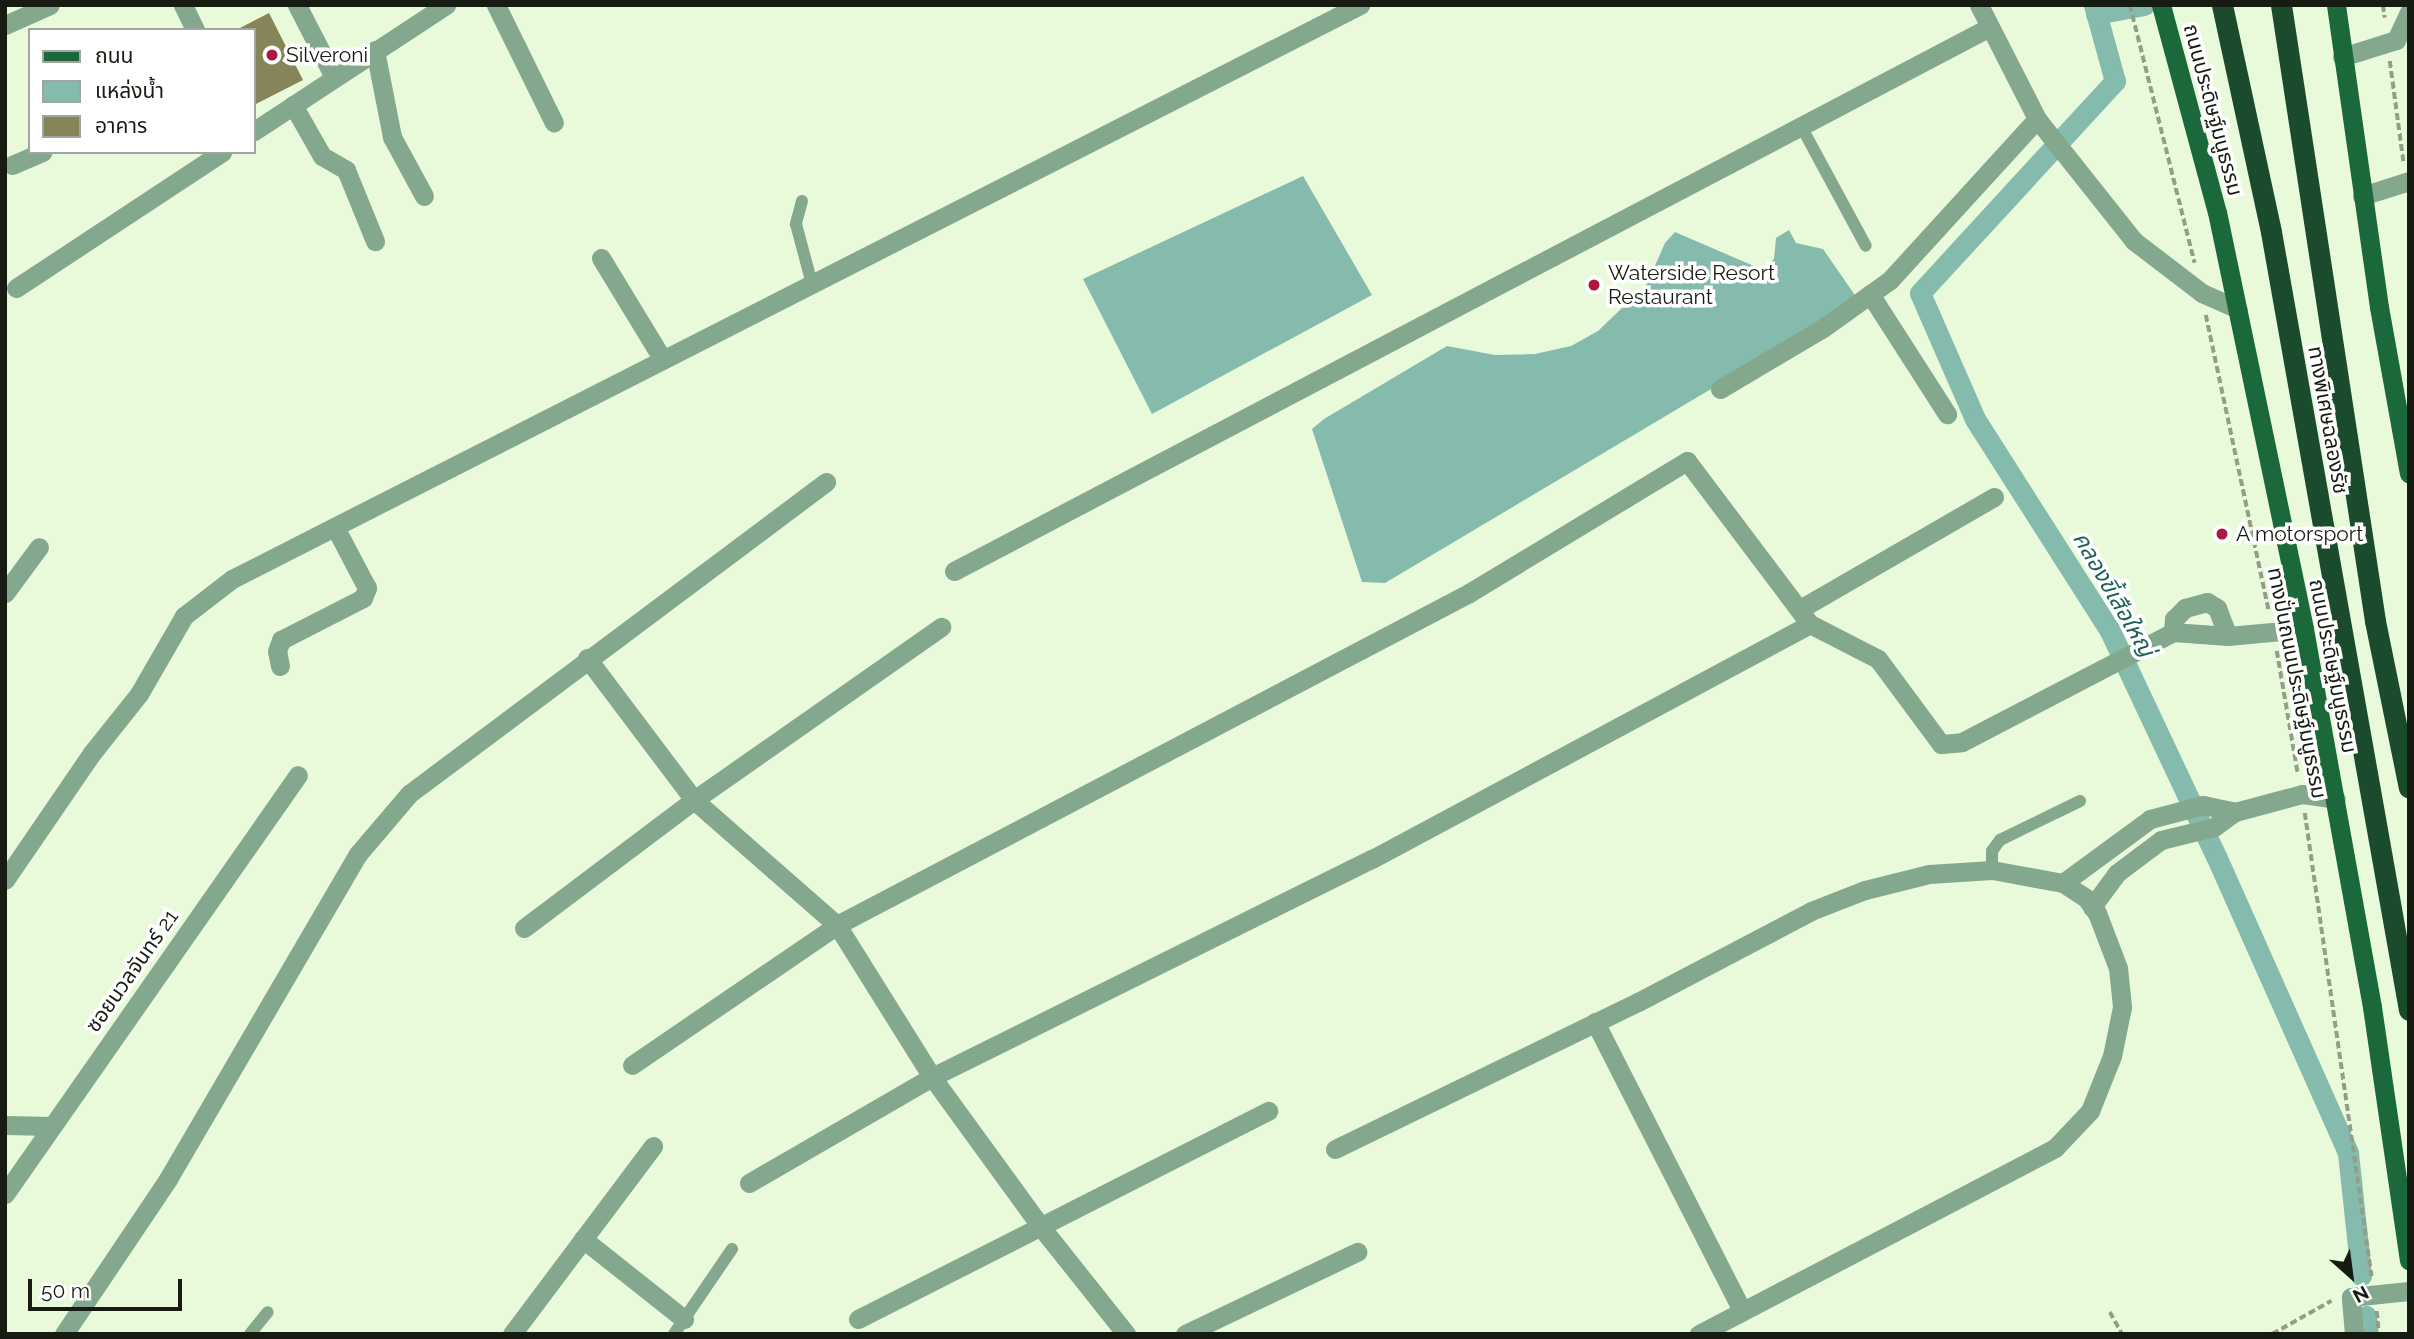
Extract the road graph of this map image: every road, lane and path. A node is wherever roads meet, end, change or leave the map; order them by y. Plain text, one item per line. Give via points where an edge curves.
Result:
1 (50, 5) edge
2 (183, 5) edge
3 (297, 5) edge
4 (446, 5) edge
5 (496, 5) edge
6 (1360, 5) edge
7 (1979, 5) edge
8 (2130, 5) edge
9 (2222, 5) edge
10 (2280, 5) edge
11 (2336, 5) edge
12 (2383, 5) edge
13 (2162, 8) edge
14 (2409, 12) edge
15 (5, 25) edge
16 (194, 28) edge
17 (1988, 28) junction
18 (2398, 44) edge
19 (375, 50) junction
20 (2342, 57) junction
21 (334, 77) junction
22 (293, 105) junction
23 (2037, 119) junction
24 (555, 123) dead end
25 (1801, 126) junction
26 (256, 130) edge
27 (37, 154) edge
28 (219, 154) edge
29 (12, 165) dead end
30 (2408, 182) edge
31 (2362, 196) junction
32 (424, 197) dead end
33 (803, 201) dead end
34 (375, 241) dead end
35 (1866, 246) dead end
36 (601, 258) dead end
37 (812, 284) junction
38 (16, 288) dead end
39 (2202, 293) junction
40 (1870, 294) junction
41 (2238, 309) junction
42 (663, 360) junction
43 (1720, 389) dead end
44 (1947, 414) dead end
45 (2409, 473) edge
46 (827, 482) dead end
47 (1994, 497) dead end
48 (336, 528) junction
49 (39, 547) dead end
50 (954, 571) dead end
51 (5, 593) edge
52 (1805, 616) junction
53 (941, 627) dead end
54 (2304, 629) junction
55 (2173, 632) junction
56 (2274, 635) junction
57 (2228, 636) junction
58 (587, 658) junction
59 (280, 666) dead end
60 (298, 775) dead end
61 (2409, 788) edge
62 (2302, 794) junction
63 (2336, 799) junction
64 (694, 800) junction
65 (2080, 801) dead end
66 (2235, 812) junction
67 (1992, 870) junction
68 (5, 880) edge
69 (2063, 883) junction
70 (2092, 907) junction
71 (837, 925) junction
72 (524, 928) dead end
73 (2409, 1010) edge
74 (1595, 1021) junction
75 (632, 1065) dead end
76 (932, 1077) junction
77 (1268, 1111) dead end
78 (5, 1125) edge
79 (51, 1126) junction
80 (653, 1146) dead end
81 (1335, 1149) dead end
82 (749, 1183) dead end
83 (5, 1194) edge
84 (1041, 1227) junction
85 (583, 1239) junction
86 (733, 1249) dead end
87 (1357, 1252) dead end
88 (2409, 1260) edge
89 (2409, 1291) edge
90 (2375, 1293) junction
91 (2351, 1297) junction
92 (1741, 1308) junction
93 (268, 1312) dead end
94 (2110, 1312) dead end
95 (858, 1319) dead end
96 (679, 1326) edge
97 (64, 1334) edge
98 (250, 1334) edge
99 (512, 1334) edge
100 (1126, 1334) edge
101 (1185, 1334) edge
102 (1699, 1334) edge
103 (2122, 1334) edge
104 (2272, 1334) edge
105 (2354, 1334) edge
106 (2379, 1334) edge

1 - 15 street
2 - 16 street
3 - 21 street
4 - 19 street
5 - 24 street
6 - 37 street
7 - 17 street
8 - 39 path, ทางปั่นถนนประดิษฐ์มนูธรรม
9 - 73 highway, ทางพิเศษฉลองรัช via 2271,232
10 - 61 highway, ทางพิเศษฉลองรัช via 2375,621
11 - 20 main road
12 - 18 path
13 - 41 main road, ถนนประดิษฐ์มนูธรรม
14 - 18 street
17 - 23 street
17 - 25 street
18 - 20 street
18 - 30 path
19 - 21 street
19 - 32 street via 392,137
20 - 31 main road
21 - 22 street
22 - 26 street
22 - 34 street via 323,156 346,170
23 - 39 street via 2134,241
23 - 40 street via 1890,280
25 - 35 lane
25 - 50 street
27 - 29 street
28 - 38 street
30 - 31 street
31 - 45 main road
33 - 37 lane via 797,236
36 - 42 street
37 - 42 street
39 - 41 street
39 - 56 path, ทางปั่นถนนประดิษฐ์มนูธรรม
40 - 43 street via 1824,328
40 - 44 street
41 - 54 main road, ถนนประดิษฐ์มนูธรรม
42 - 48 street
46 - 58 street
47 - 52 street
48 - 59 street via 367,588 363,598 281,640 277,651
48 - 68 street via 232,579 184,616 139,694 92,753
49 - 51 street
52 - 55 street via 1878,659 1941,744 1962,742
52 - 71 street via 1687,461 1469,593
52 - 76 street via 1372,859
53 - 64 street
54 - 56 street
54 - 63 main road, ถนนประดิษฐ์มนูธรรม
55 - 57 street
55 - 57 street via 2174,619 2185,608 2207,602 2217,608
56 - 57 street
56 - 62 path, ทางปั่นถนนประดิษฐ์มนูธรรม
58 - 64 street
58 - 97 street via 409,794 358,854 168,1179
60 - 79 street, ซอยนวลจันทร์ 21
62 - 63 street
62 - 66 street
62 - 90 path, ทางปั่นถนนประดิษฐ์มนูธรรม
63 - 88 main road, ถนนประดิษฐ์มนูธรรม
64 - 71 street
64 - 72 street
65 - 67 lane via 2000,840 1992,851
66 - 69 street via 2203,805 2150,819
66 - 70 street via 2214,827 2142,850 2117,873
67 - 69 street
67 - 74 street via 1929,874 1865,890 1811,911
69 - 70 street
70 - 92 street via 2118,968 2122,1007 2112,1056 2090,1111 2055,1148 2022,1167
71 - 75 street
71 - 76 street
74 - 81 street
74 - 92 street
76 - 82 street
76 - 84 street
77 - 84 street
78 - 79 street
79 - 83 street, ซอยนวลจันทร์ 21
80 - 85 street
84 - 95 street
84 - 100 street
85 - 96 street
85 - 99 street
86 - 96 lane
87 - 101 street
89 - 90 street
90 - 91 street
90 - 106 path, ทางปั่นถนนประดิษฐ์มนูธรรม
91 - 104 path via 2322,1303
91 - 105 street
92 - 102 street
93 - 98 lane
94 - 103 path

